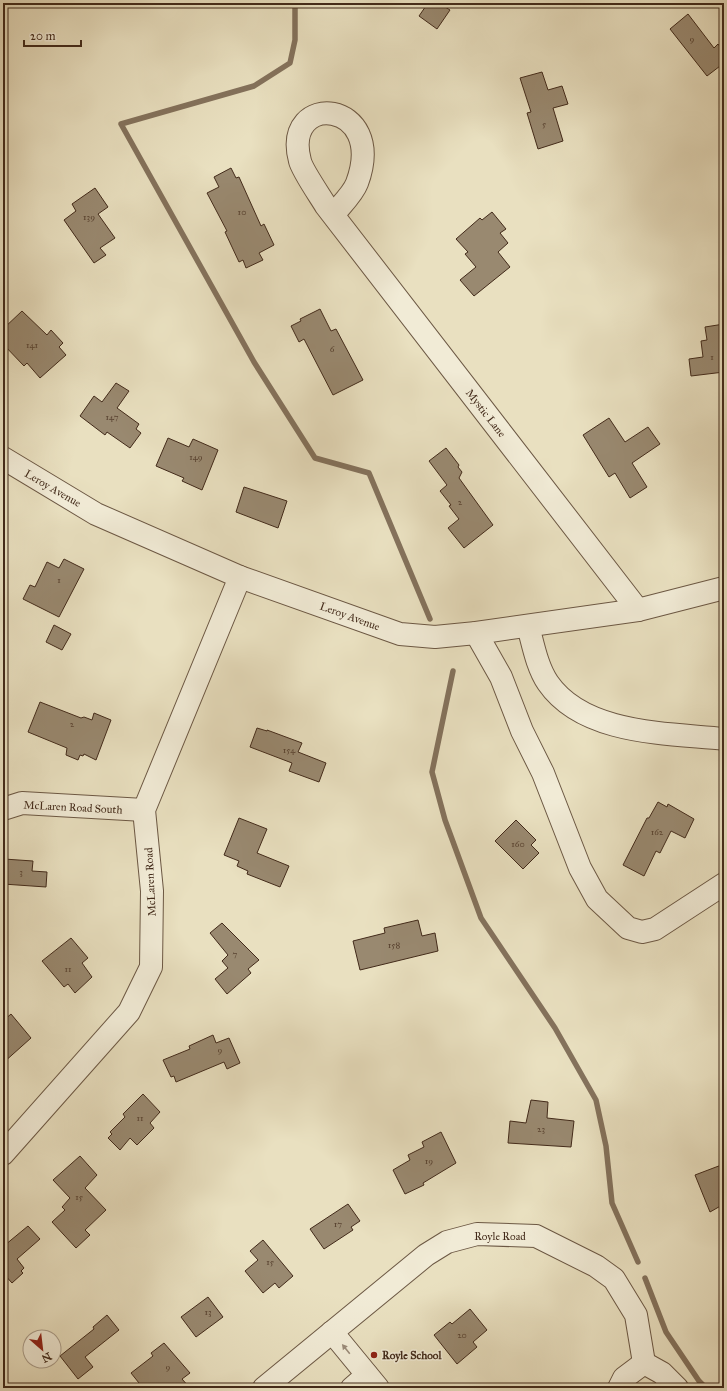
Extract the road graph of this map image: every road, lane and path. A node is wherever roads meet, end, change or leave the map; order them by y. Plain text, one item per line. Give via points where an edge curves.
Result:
1 (333, 215) dead end
2 (3, 458) edge
3 (240, 577) junction
4 (724, 588) edge
5 (638, 610) junction
6 (528, 626) junction
7 (476, 633) junction
8 (724, 739) edge
9 (3, 809) edge
10 (144, 810) junction
11 (724, 884) edge
12 (4, 1149) edge
13 (332, 1332) junction
14 (644, 1363) junction
15 (366, 1384) edge
16 (264, 1388) edge
17 (619, 1388) edge
18 (677, 1388) edge

1 - 5 street, Mystic Lane
2 - 3 street, Leroy Avenue via 96,514
3 - 7 street, Leroy Avenue via 400,634 435,637
3 - 10 street, McLaren Road
4 - 5 street, Leroy Avenue
5 - 6 street, Leroy Avenue
6 - 7 street, Leroy Avenue
6 - 8 street via 548,683 578,711 594,719 630,729
7 - 11 street via 501,677 522,731 543,772 580,868 597,899 628,928 642,932 656,929
9 - 10 street, McLaren Road South via 22,803
10 - 12 street, McLaren Road via 152,890 151,967 129,1012
13 - 14 street, Royle Road via 426,1255 447,1242 477,1234 536,1236 596,1266 614,1279 636,1315
15 -> 13 street
13 - 16 street, Royle Road
14 - 17 street via 624,1378
14 - 18 street via 662,1373

